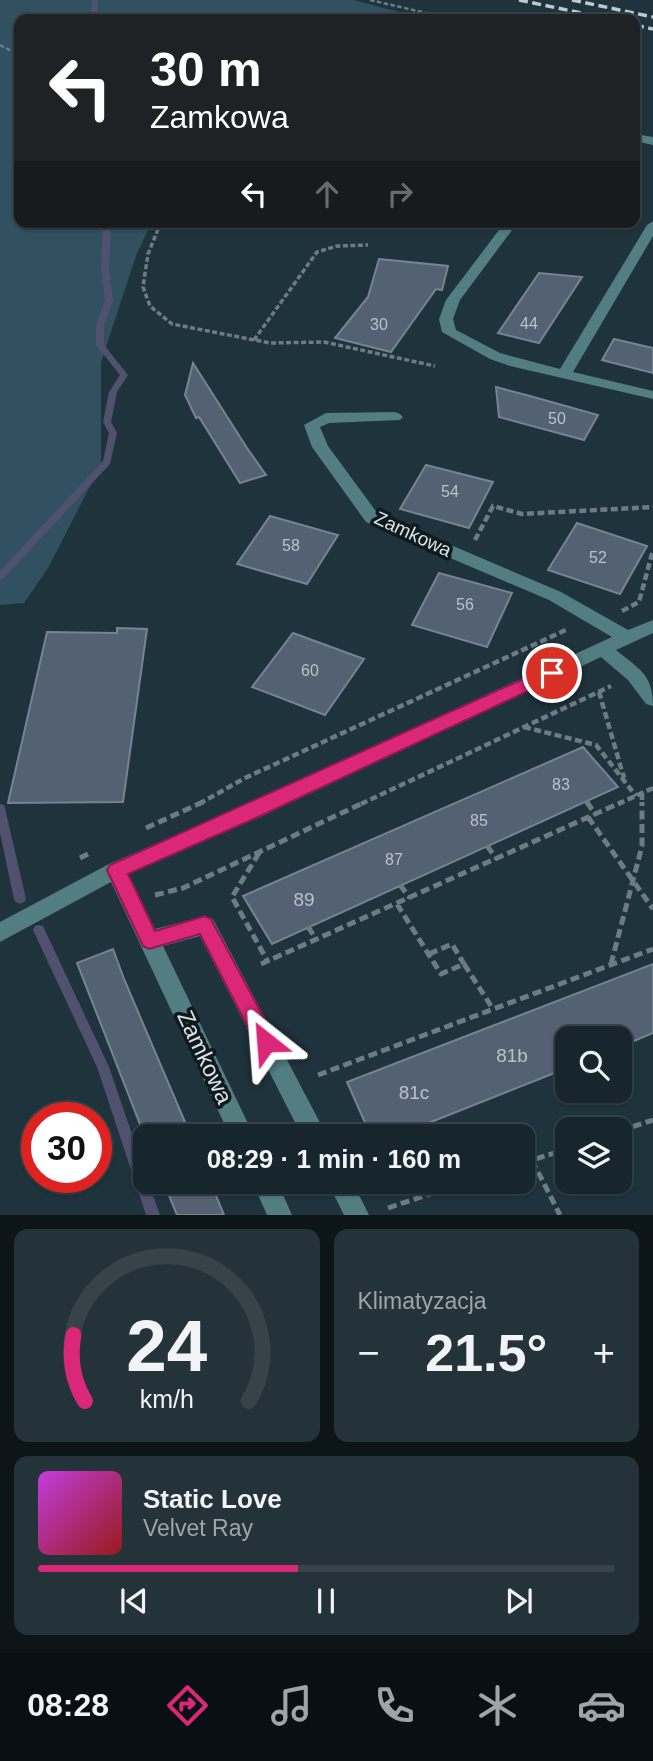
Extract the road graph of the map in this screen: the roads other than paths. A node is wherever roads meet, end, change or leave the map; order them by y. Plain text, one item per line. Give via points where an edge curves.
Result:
1 (653, 225) edge
2 (507, 228) edge
3 (565, 373) junction
4 (653, 396) edge
5 (395, 417) dead end
6 (653, 626) edge
7 (627, 638) junction
8 (603, 649) junction
9 (653, 699) edge
10 (117, 870) junction
11 (0, 933) edge
12 (149, 940) junction
13 (237, 1124) edge
14 (309, 1124) edge
15 (270, 1194) edge
16 (346, 1194) edge
17 (280, 1215) edge
18 (357, 1215) edge

1 - 3 street
2 - 3 street via 453,300 446,319 449,332 495,356
3 - 4 street
5 - 7 street, Zamkowa via 326,418 312,425 320,447 372,518 555,596
6 - 7 street
7 - 8 street
8 - 9 street via 634,675
8 - 10 street
10 - 11 street
10 - 12 street, Zamkowa
12 - 13 street, Zamkowa
12 - 14 street via 205,925
15 - 17 street
16 - 18 street

